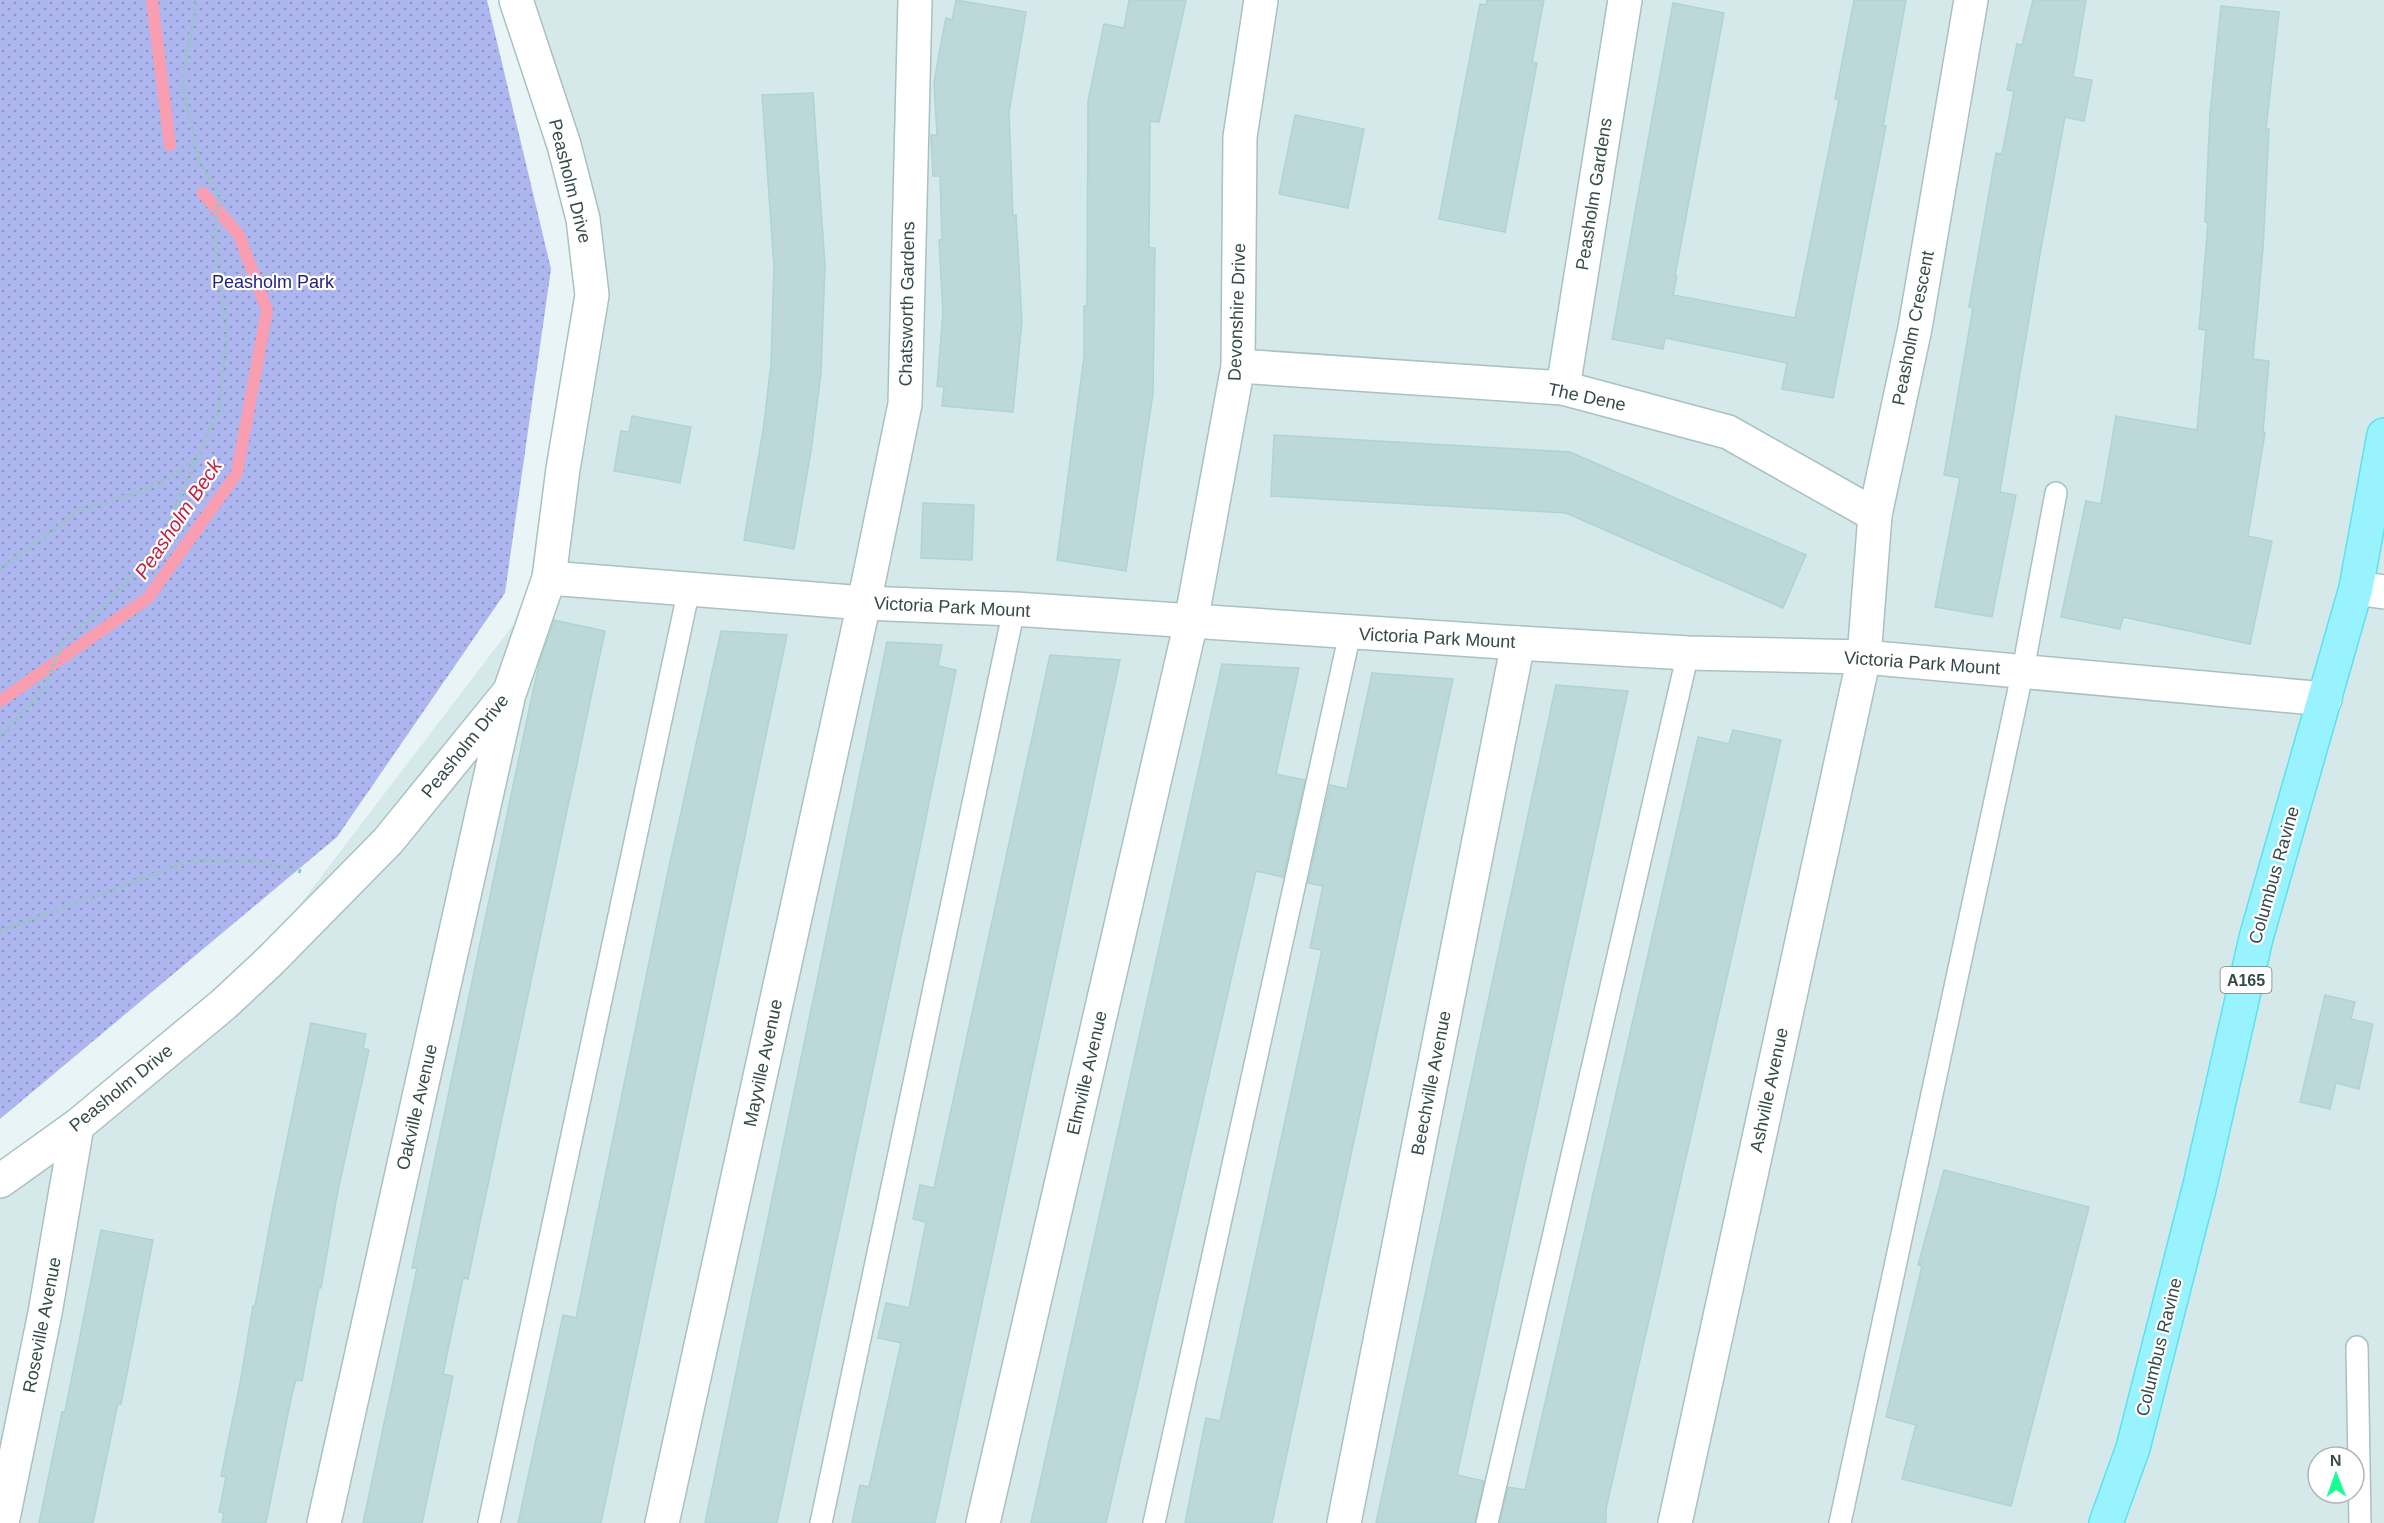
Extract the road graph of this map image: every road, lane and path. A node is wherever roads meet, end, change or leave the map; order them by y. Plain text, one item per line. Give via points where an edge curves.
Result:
1 (197, 0) edge
2 (516, 0) edge
3 (915, 0) edge
4 (1261, 0) edge
5 (1625, 0) edge
6 (1971, 0) edge
7 (1238, 366) junction
8 (1563, 388) junction
9 (2383, 445) edge
10 (199, 455) junction
11 (2056, 493) dead end
12 (1875, 515) junction
13 (0, 569) edge
14 (549, 578) junction
15 (688, 590) junction
16 (2370, 590) edge
17 (864, 603) junction
18 (1014, 609) junction
19 (1191, 622) junction
20 (1350, 633) junction
21 (1518, 643) junction
22 (1688, 653) junction
23 (1864, 657) junction
24 (2023, 670) junction
25 (510, 691) junction
26 (2325, 699) junction
27 (0, 738) edge
28 (348, 882) junction
29 (0, 931) edge
30 (77, 1126) junction
31 (0, 1181) edge
32 (2357, 1347) dead end
33 (2, 1523) edge
34 (324, 1523) edge
35 (489, 1523) edge
36 (662, 1523) edge
37 (821, 1523) edge
38 (983, 1523) edge
39 (1154, 1523) edge
40 (1344, 1523) edge
41 (1487, 1523) edge
42 (1674, 1523) edge
43 (1840, 1523) edge
44 (2106, 1523) edge
45 (2360, 1523) edge

1 - 10 path via 182,82 200,164 219,193 214,240 227,331 219,409
2 - 14 street, Peasholm Drive via 567,156 583,219 592,295
3 - 17 street, Chatsworth Gardens via 905,404
4 - 7 street, Devonshire Drive via 1240,137
5 - 8 street, Peasholm Gardens
6 - 12 street, Peasholm Crescent via 1915,328
7 - 8 street, The Dene
7 - 19 street, Devonshire Drive
8 - 12 street, The Dene via 1728,432
9 - 16 main road, Columbus Ravine / A165
10 - 13 path via 173,476 143,490 80,510
10 - 27 path via 159,546 98,612 63,642 45,687
11 - 24 lane
12 - 23 street, Peasholm Crescent
14 - 15 street, Victoria Park Mount
14 - 25 street, Peasholm Drive
15 - 17 street, Victoria Park Mount
15 - 35 lane
16 - 26 main road, Columbus Ravine / A165
17 - 18 street, Victoria Park Mount
17 - 36 street, Mayville Avenue
18 - 19 street, Victoria Park Mount
18 - 37 lane
19 - 20 street, Victoria Park Mount
19 - 38 street, Elmville Avenue
20 - 21 street, Victoria Park Mount
20 - 39 lane
21 - 22 street, Victoria Park Mount
21 - 40 street, Beechville Avenue
22 - 23 street, Victoria Park Mount
22 - 41 lane
23 - 24 street, Victoria Park Mount
23 - 42 street, Ashville Avenue
24 - 26 street, Victoria Park Mount
24 - 43 lane
25 - 28 street, Peasholm Drive via 388,842
25 - 34 street, Oakville Avenue
26 - 44 main road, Columbus Ravine / A165 via 2256,938 2200,1185 2133,1448
28 - 29 path via 258,861 193,860
28 - 30 street, Peasholm Drive via 224,1004
30 - 31 street, Peasholm Drive
30 - 33 street, Roseville Avenue via 45,1312
32 - 45 lane

